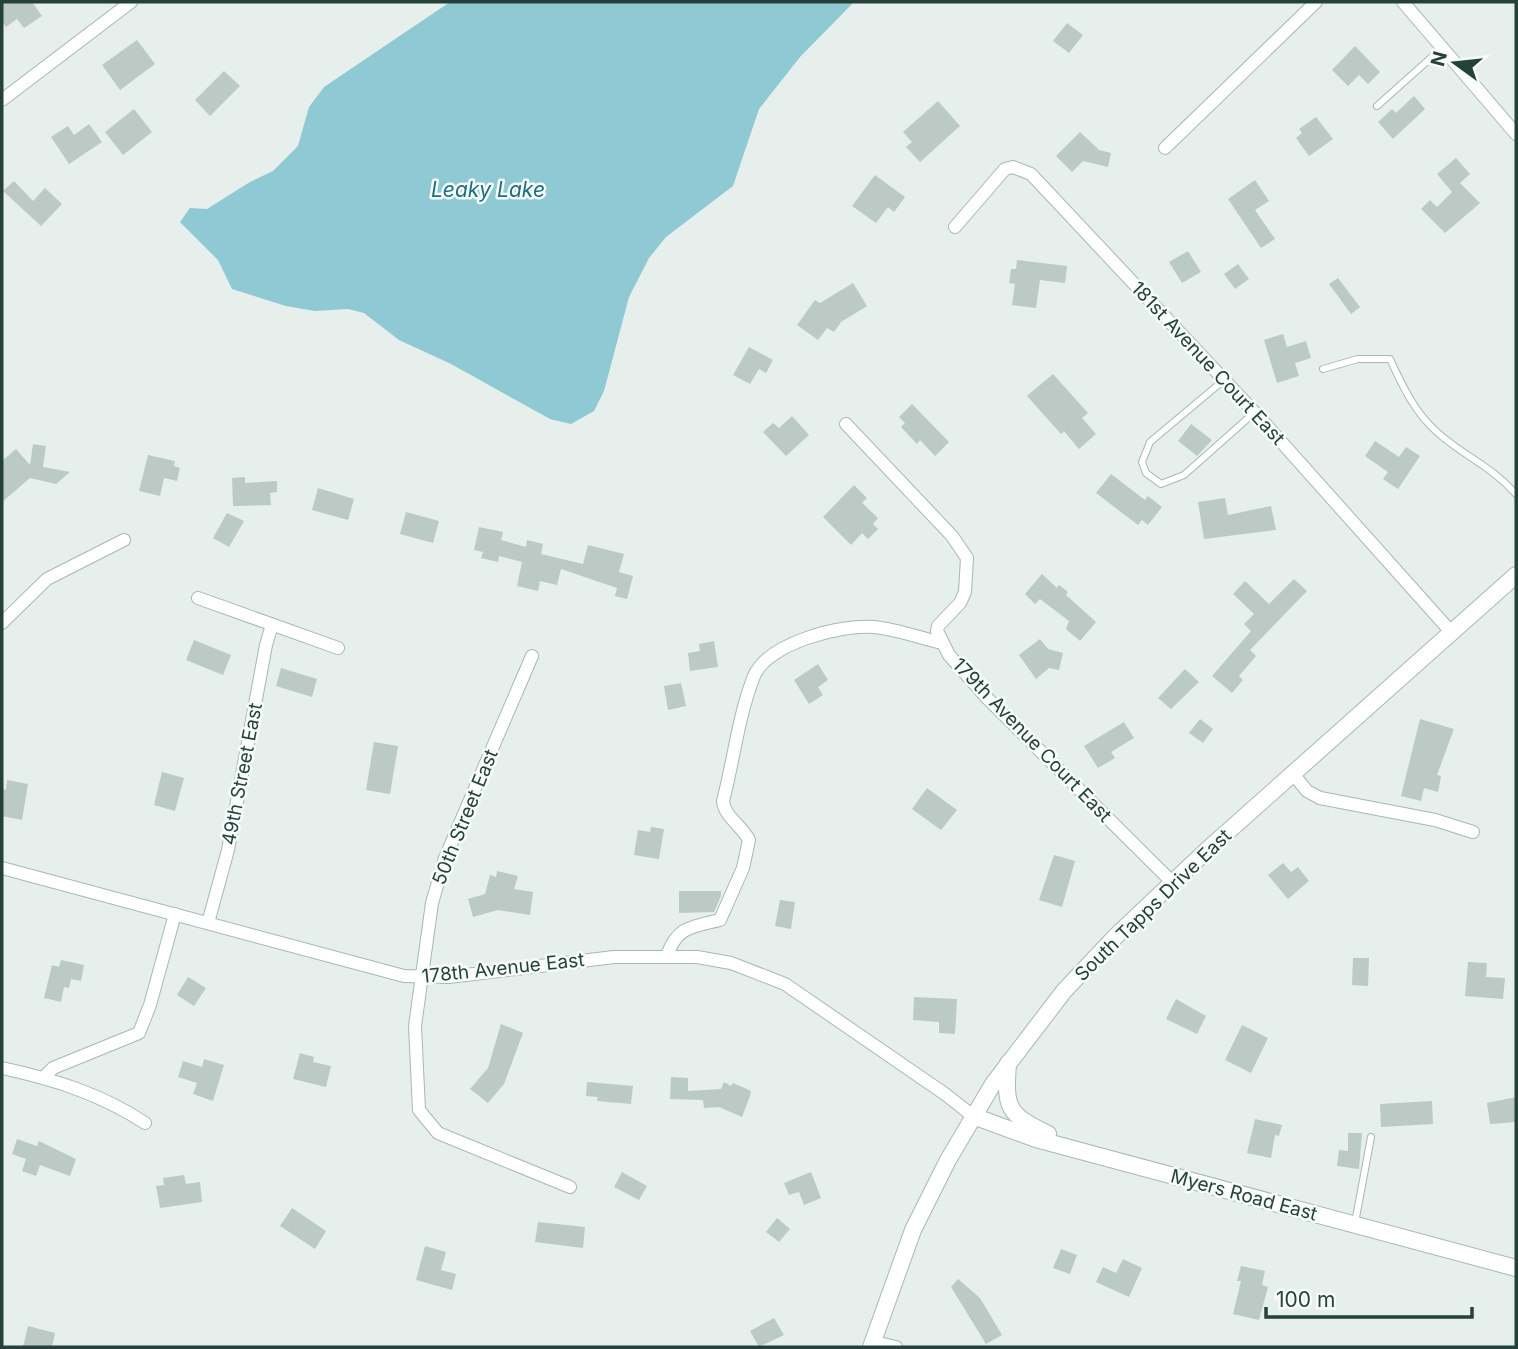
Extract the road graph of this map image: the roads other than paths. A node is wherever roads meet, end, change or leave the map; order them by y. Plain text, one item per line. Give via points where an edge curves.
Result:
1 (131, 2) edge
2 (1316, 2) edge
3 (1403, 2) edge
4 (1442, 48) junction
5 (2, 100) edge
6 (1377, 106) dead end
7 (1516, 134) edge
8 (1165, 148) dead end
9 (955, 227) dead end
10 (1324, 369) dead end
11 (1224, 380) junction
12 (1255, 412) junction
13 (846, 424) dead end
14 (1516, 495) edge
15 (124, 540) dead end
16 (1516, 575) edge
17 (198, 598) dead end
18 (2, 623) edge
19 (272, 625) junction
20 (1452, 633) junction
21 (942, 643) junction
22 (338, 648) dead end
23 (532, 656) dead end
24 (1294, 775) junction
25 (1473, 832) dead end
26 (2, 868) edge
27 (1173, 883) junction
28 (175, 914) junction
29 (208, 923) junction
30 (667, 956) junction
31 (423, 978) junction
32 (1008, 1063) junction
33 (2, 1068) edge
34 (44, 1077) junction
35 (972, 1116) junction
36 (145, 1123) dead end
37 (1370, 1137) dead end
38 (1074, 1150) junction
39 (569, 1186) dead end
40 (1355, 1225) junction
41 (1516, 1268) edge
42 (872, 1344) edge
43 (896, 1347) edge

1 - 5 street
2 - 8 street
3 - 4 street
4 - 6 lane
4 - 7 street
9 - 11 street, 181st Avenue Court East via 1005,170 1013,167 1031,174
10 - 14 lane via 1358,359 1390,359 1408,399 1438,433 1498,474
11 - 12 street, 181st Avenue Court East
11 - 12 lane via 1150,442 1142,461 1151,479 1161,484 1184,475
12 - 20 street, 181st Avenue Court East
13 - 21 street, 179th Avenue Court East via 952,536 967,558 965,592 938,626
15 - 18 street via 39,585
16 - 20 street, South Tapps Drive East
17 - 19 street
19 - 22 street
19 - 29 street, 49th Street East via 228,850
20 - 24 street, South Tapps Drive East
21 - 27 street, 179th Avenue Court East via 988,699
21 - 30 street via 874,627 838,629 787,647 762,664 740,718 723,801 724,811 749,839 743,867 720,920 683,930
23 - 31 street, 50th Street East via 445,858 432,903
24 - 25 street via 1320,798
24 - 27 street, South Tapps Drive East
26 - 28 street, 178th Avenue East
27 - 32 street, South Tapps Drive East via 1090,962
28 - 29 street, 178th Avenue East
28 - 34 street via 144,1027 53,1068
29 - 31 street, 178th Avenue East
30 - 31 street, 178th Avenue East via 614,957
30 - 35 street, 178th Avenue East via 731,963 785,984
31 - 39 street, 50th Street East via 415,1026 419,1110 438,1133
32 - 35 street, South Tapps Drive East
32 - 38 street via 1006,1098 1016,1116
33 - 34 street
34 - 36 street via 112,1101
35 - 38 street, Myers Road East
35 - 42 street, South Tapps Drive East via 913,1230
37 - 40 lane
38 - 40 street, Myers Road East
40 - 41 street, Myers Road East
42 - 43 street

